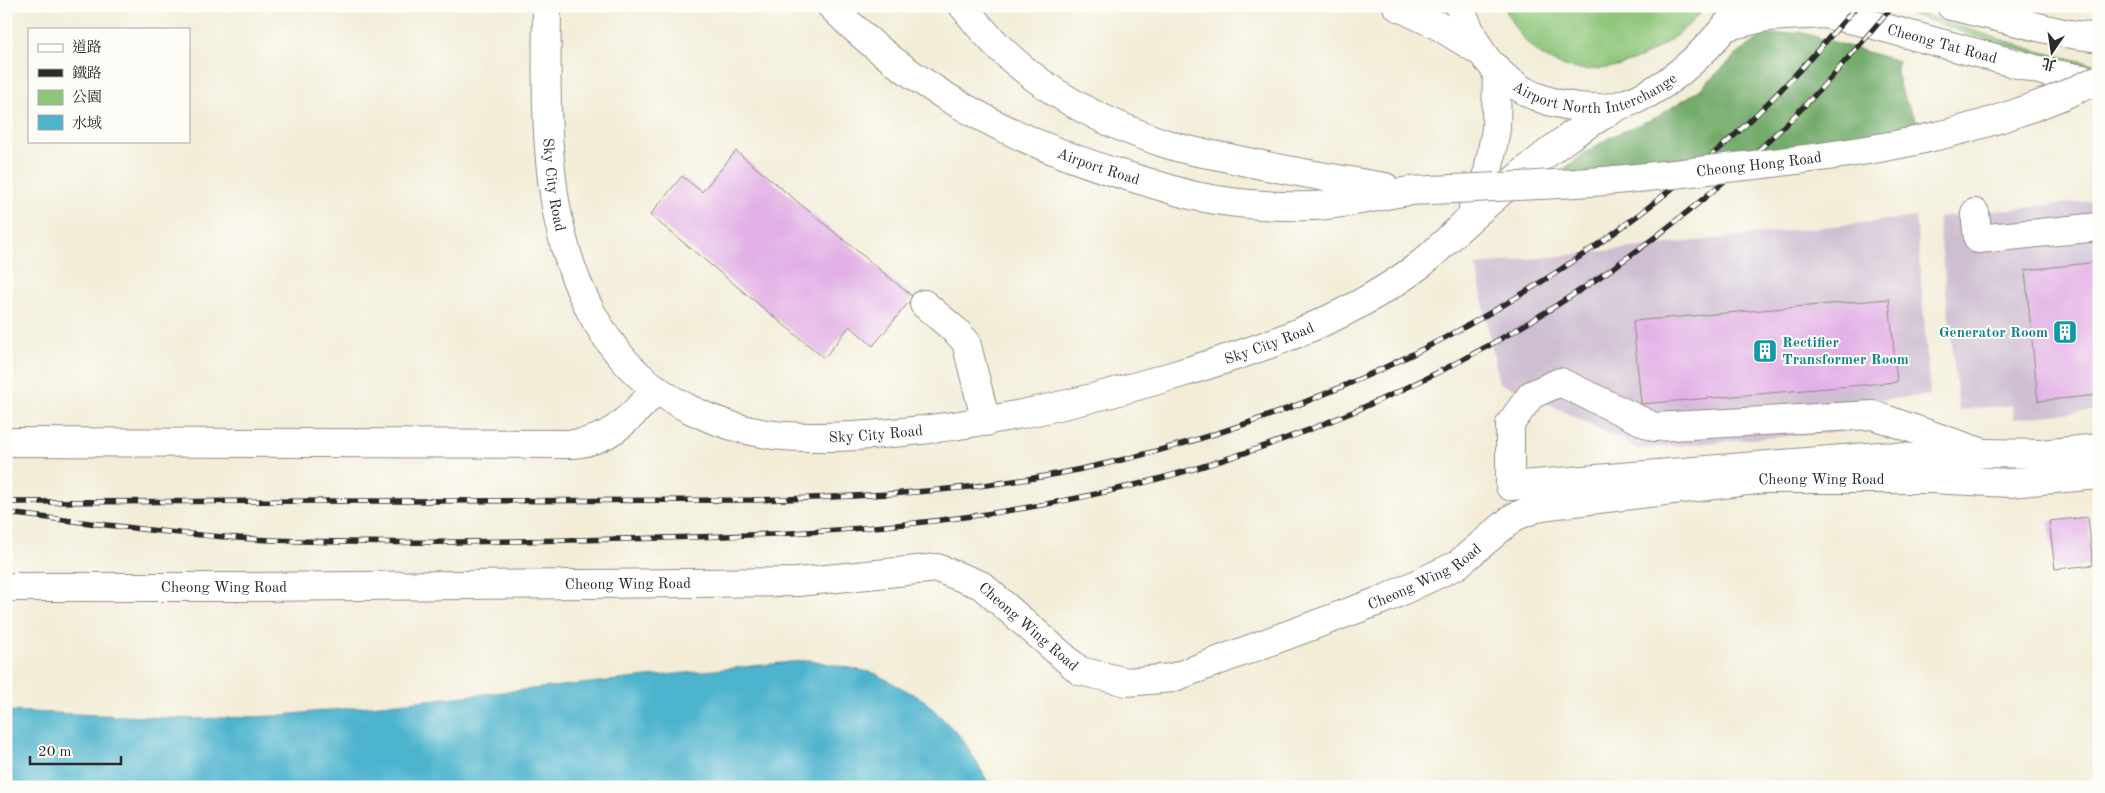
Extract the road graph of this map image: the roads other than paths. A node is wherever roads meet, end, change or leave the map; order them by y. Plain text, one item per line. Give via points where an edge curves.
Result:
1 (547, 6) edge
2 (831, 6) edge
3 (963, 6) edge
4 (1396, 6) edge
5 (1459, 6) edge
6 (1951, 6) edge
7 (1734, 16) edge
8 (2099, 38) edge
9 (1489, 60) junction
10 (2099, 81) edge
11 (1620, 105) junction
12 (1409, 191) junction
13 (1975, 213) dead end
14 (1469, 219) junction
15 (2099, 227) edge
16 (924, 304) dead end
17 (657, 389) junction
18 (986, 422) junction
19 (6, 442) edge
20 (2099, 448) edge
21 (1983, 453) junction
22 (2099, 475) edge
23 (6, 587) edge

1 - 17 street, Sky City Road via 546,102 550,168 560,229 580,290 595,317 623,358
2 - 12 street, Airport Road via 860,35 962,108 1071,159 1195,196 1252,204 1313,206
3 - 12 street via 982,31 1031,77 1071,103 1109,121 1175,147
4 - 9 street via 1437,25
5 - 9 street, Airport North Interchange
6 - 8 street via 2054,32
7 - 10 street, Cheong Tat Road via 1824,14 2050,73
7 - 11 street, Airport North Interchange via 1705,50 1676,75 1646,94
9 - 11 street, Airport North Interchange via 1523,91 1550,103 1583,107
9 - 14 street, Sky City Road via 1496,129 1488,172
10 - 12 street, Cheong Hong Road, bridge via 2057,100 1983,126 1842,155 1591,182
11 - 14 street, Sky City Road via 1568,138
13 - 15 street via 1978,239
14 - 18 street, Sky City Road via 1418,266 1361,303 1300,331 1248,352 1128,389
16 - 18 street via 966,342
17 - 18 street, Sky City Road via 714,419 771,434 846,437
17 - 19 street via 620,427 590,443
20 - 21 street via 2041,454
21 - 21 street via 1932,459 1880,456 1510,486 1510,424 1531,395 1560,382 1654,427 1873,415
22 - 23 street, Cheong Wing Road via 2010,483 1931,479 1764,480 1541,506 1514,517 1457,565 1387,598 1172,678 1127,682 1080,671 981,585 937,568 797,582

